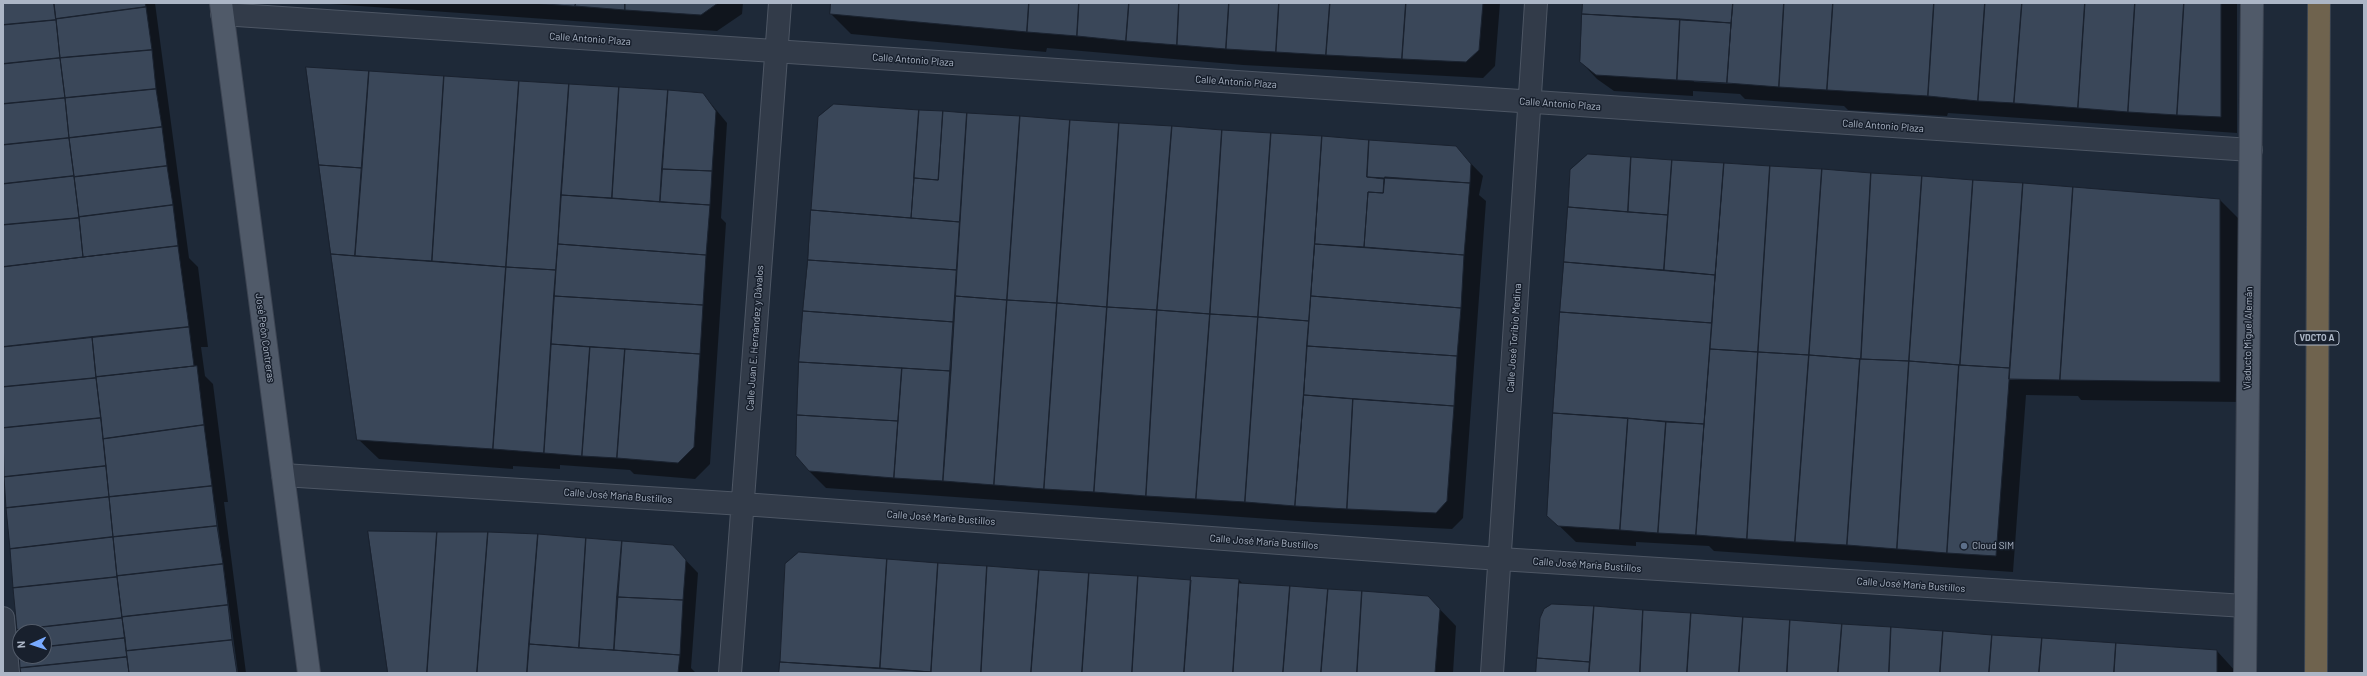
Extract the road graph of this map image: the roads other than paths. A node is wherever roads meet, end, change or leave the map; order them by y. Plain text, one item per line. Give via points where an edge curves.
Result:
1 (780, 3) edge
2 (1536, 3) edge
3 (2252, 3) edge
4 (2319, 3) edge
5 (221, 8) edge
6 (776, 51) junction
7 (1529, 102) junction
8 (2251, 150) junction
9 (283, 475) junction
10 (743, 504) junction
11 (1500, 559) junction
12 (2245, 606) junction
13 (3, 618) edge
14 (8, 673) edge
15 (309, 673) edge
16 (730, 673) edge
17 (1492, 673) edge
18 (2245, 673) edge
19 (2316, 673) edge

1 - 6 street, Calle Juan E. Hernández y Dávalos
2 - 7 street, Calle José Toribio Medina
3 - 8 main road, Viaducto Miguel Alemán
4 - 19 highway, VDCTO A
5 - 6 street, Calle Antonio Plaza
5 - 9 main road, José Peón Contreras
6 - 7 street, Calle Antonio Plaza
6 - 10 street, Calle Juan E. Hernández y Dávalos
7 - 8 street, Calle Antonio Plaza
7 - 11 street, Calle José Toribio Medina
8 - 12 main road, Viaducto Miguel Alemán
9 - 10 street, Calle José María Bustillos
9 - 15 main road, José Peón Contreras
10 - 11 street, Calle José María Bustillos
10 - 16 street, Calle Juan E. Hernández y Dávalos
11 - 12 street, Calle José María Bustillos
11 - 17 street, Calle José Toribio Medina
12 - 18 main road, Viaducto Miguel Alemán
13 - 14 street

